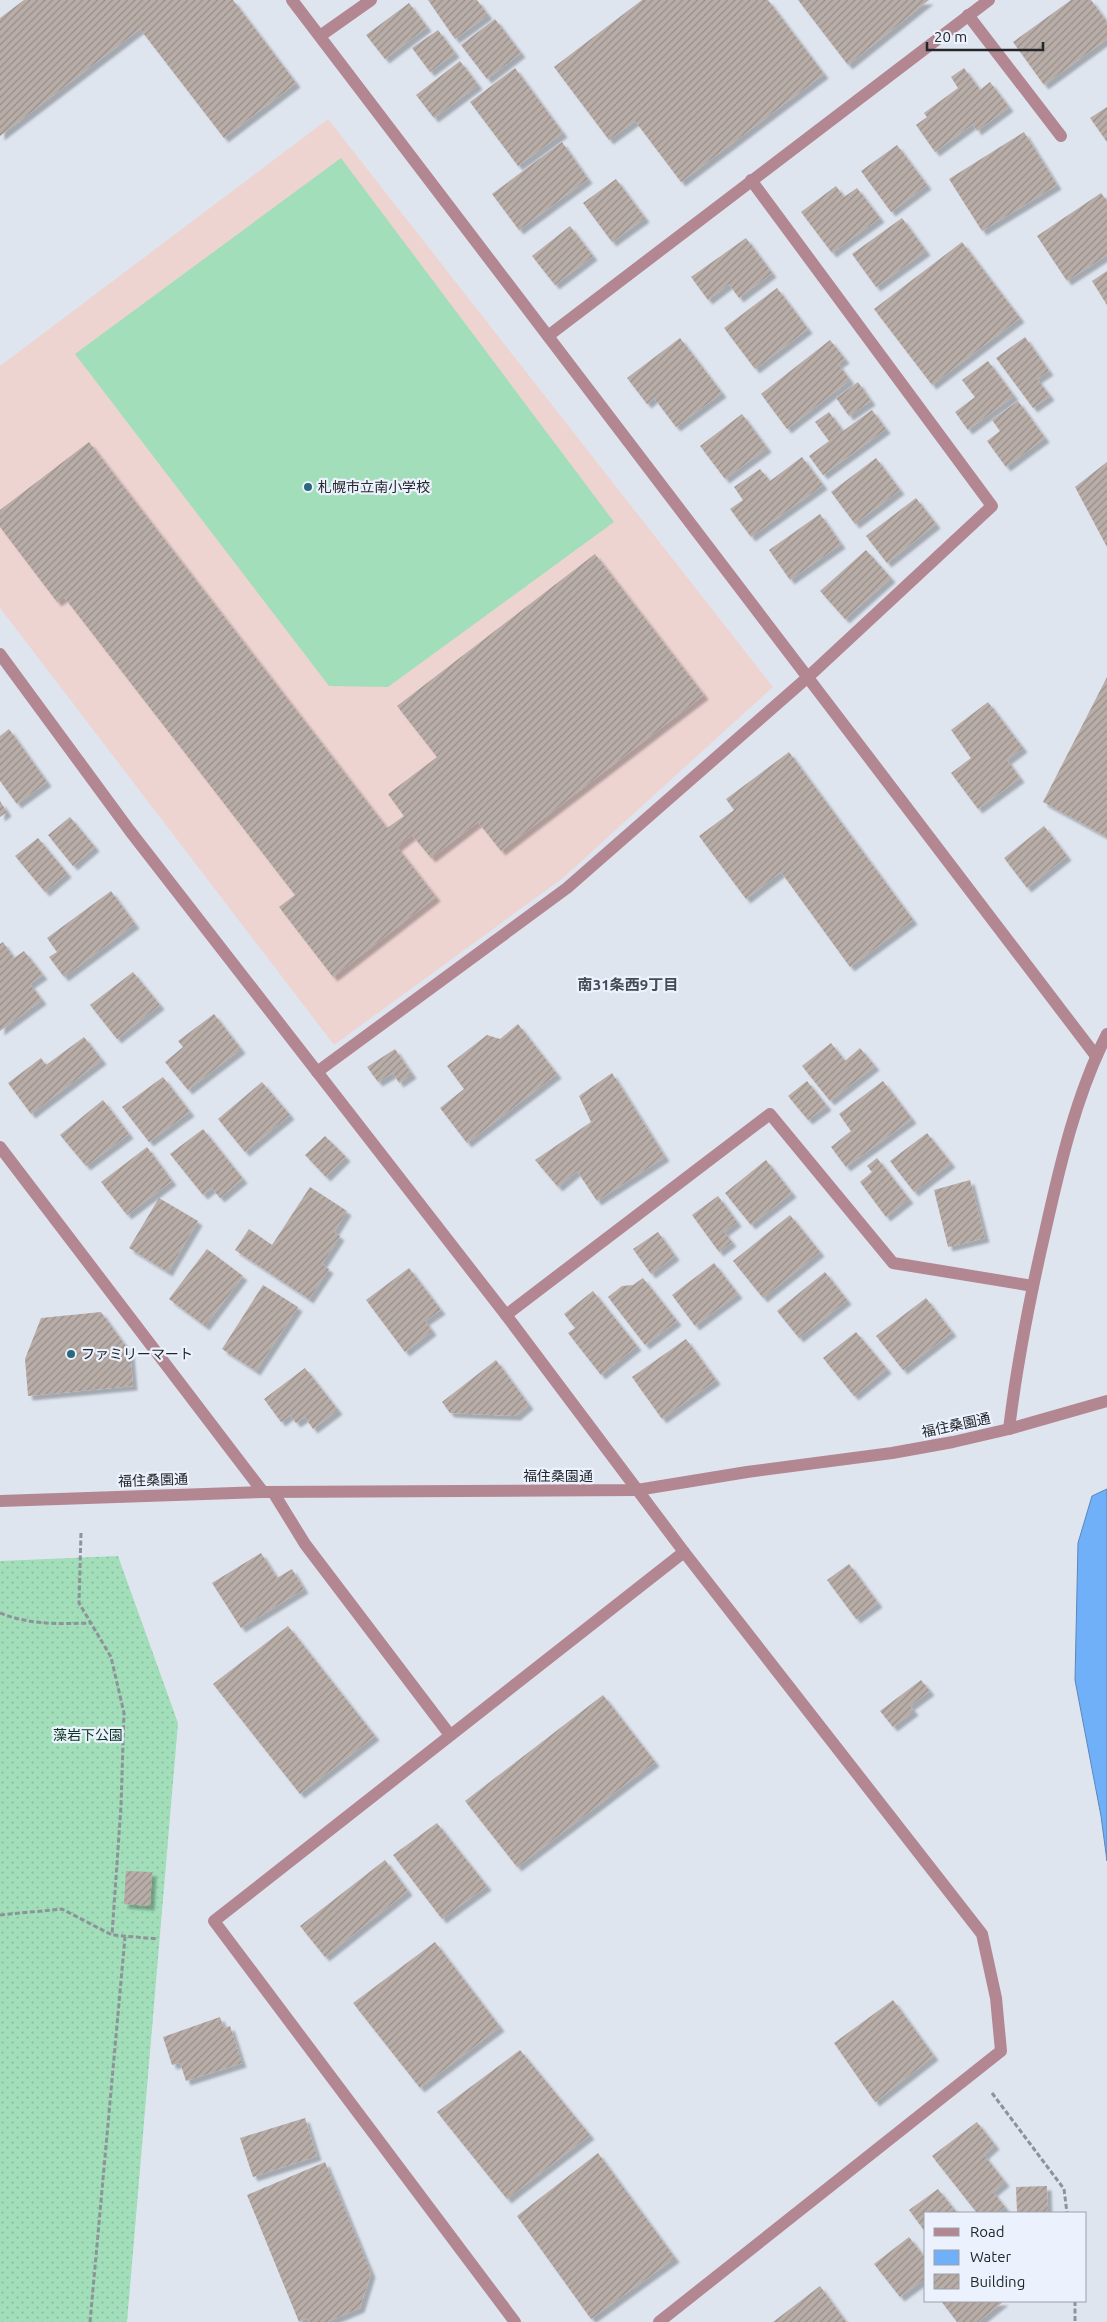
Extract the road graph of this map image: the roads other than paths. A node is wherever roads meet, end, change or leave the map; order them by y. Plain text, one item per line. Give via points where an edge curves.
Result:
1 (292, 0) edge
2 (371, 0) edge
3 (989, 0) edge
4 (968, 15) junction
5 (320, 36) junction
6 (1061, 136) dead end
7 (751, 180) junction
8 (548, 336) junction
9 (0, 654) edge
10 (808, 677) junction
11 (1107, 1034) edge
12 (1096, 1056) junction
13 (317, 1072) junction
14 (0, 1148) edge
15 (1033, 1286) junction
16 (506, 1314) junction
17 (1107, 1401) edge
18 (1009, 1429) junction
19 (637, 1490) junction
20 (268, 1492) junction
21 (0, 1501) edge
22 (684, 1552) junction
23 (450, 1735) junction
24 (515, 2322) edge
25 (659, 2322) edge

1 - 5 street
2 - 5 street
3 - 4 street
4 - 6 street
4 - 7 street
5 - 8 street
7 - 8 street
7 - 10 street via 992,506
8 - 10 street
9 - 13 street via 130,831
10 - 12 street
10 - 13 street via 567,888
11 - 12 street
12 - 15 street via 1060,1163
13 - 16 street
14 - 20 street
15 - 16 street via 893,1263 770,1114
15 - 18 street via 1014,1382
16 - 19 street
17 - 18 street, 福住桑園通
18 - 19 street, 福住桑園通 via 892,1453
19 - 20 street, 福住桑園通
19 - 22 street
20 - 21 street, 福住桑園通
20 - 23 street
22 - 23 street
22 - 25 street via 982,1934 996,1998 1001,2051
23 - 24 street via 214,1921

